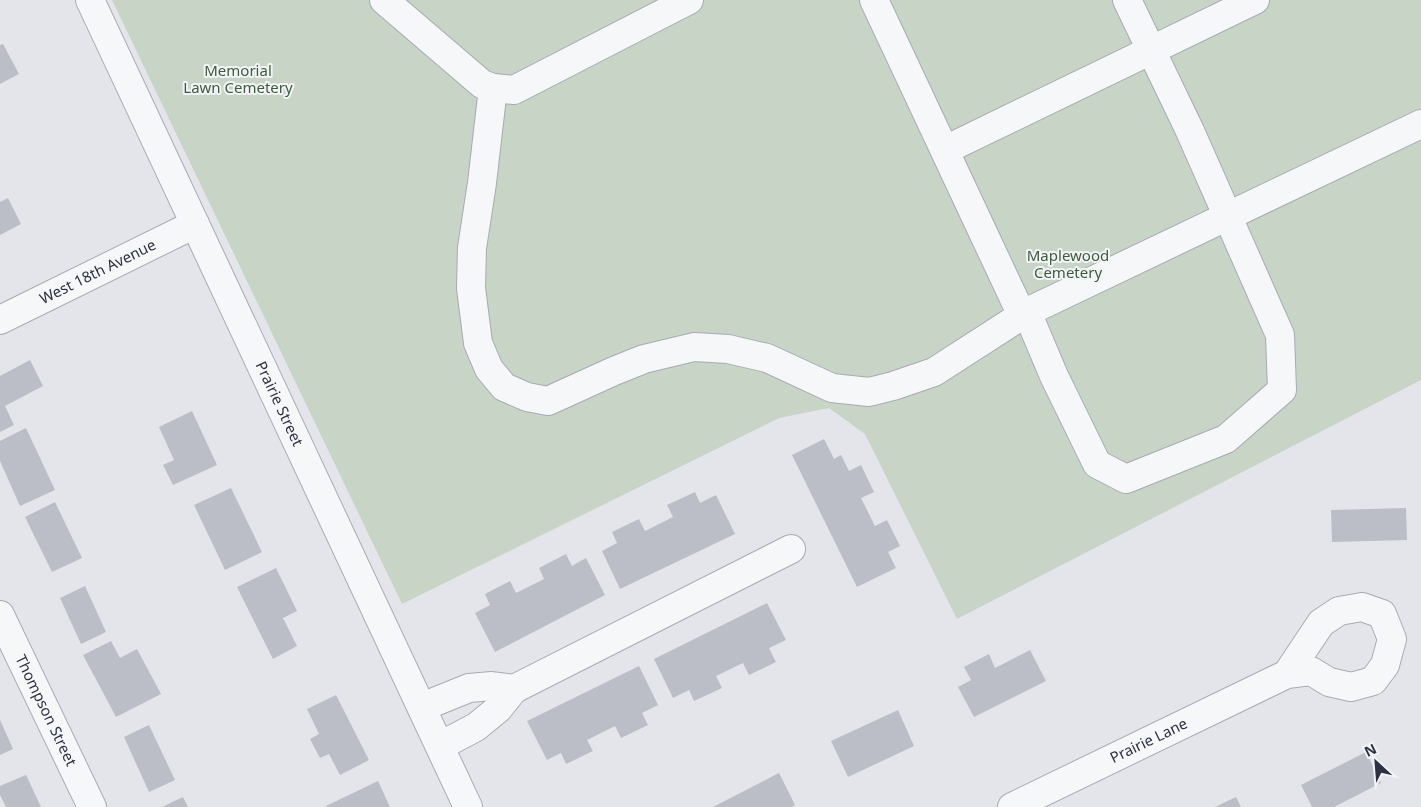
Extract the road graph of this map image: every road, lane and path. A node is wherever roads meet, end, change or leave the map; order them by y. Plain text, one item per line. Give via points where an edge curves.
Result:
1 (90, 0) edge
2 (384, 0) edge
3 (689, 0) edge
4 (874, 0) edge
5 (1127, 0) edge
6 (1255, 0) edge
7 (1152, 50) junction
8 (493, 88) junction
9 (1421, 124) edge
10 (945, 150) junction
11 (1228, 216) junction
12 (195, 224) junction
13 (1027, 312) junction
14 (0, 320) edge
15 (791, 549) dead end
16 (0, 616) edge
17 (1287, 674) dead end
18 (514, 689) junction
19 (422, 707) junction
20 (440, 746) junction
21 (92, 807) edge
22 (468, 807) edge
23 (1012, 807) edge

1 - 12 street, Prairie Street
2 - 8 street via 482,84
3 - 8 street via 514,90
4 - 10 street
5 - 7 street
6 - 7 street
7 - 10 street
7 - 11 street
8 - 13 street via 472,248 471,288 478,342 489,369 504,387 526,397 548,401 614,371 694,347 728,349 767,358 832,388 869,392 934,372
9 - 11 street
10 - 13 street via 1017,305
11 - 13 street
11 - 13 street via 1280,335 1282,390 1226,439 1126,479 1096,464
12 - 14 street, West 18th Avenue
12 - 19 street, Prairie Street
15 - 18 street
16 - 21 street, Thompson Street
17 - 23 street, Prairie Lane
18 - 19 street via 492,686 469,688
18 - 20 street via 476,728
19 - 20 street, Prairie Street
20 - 22 street, Prairie Street

